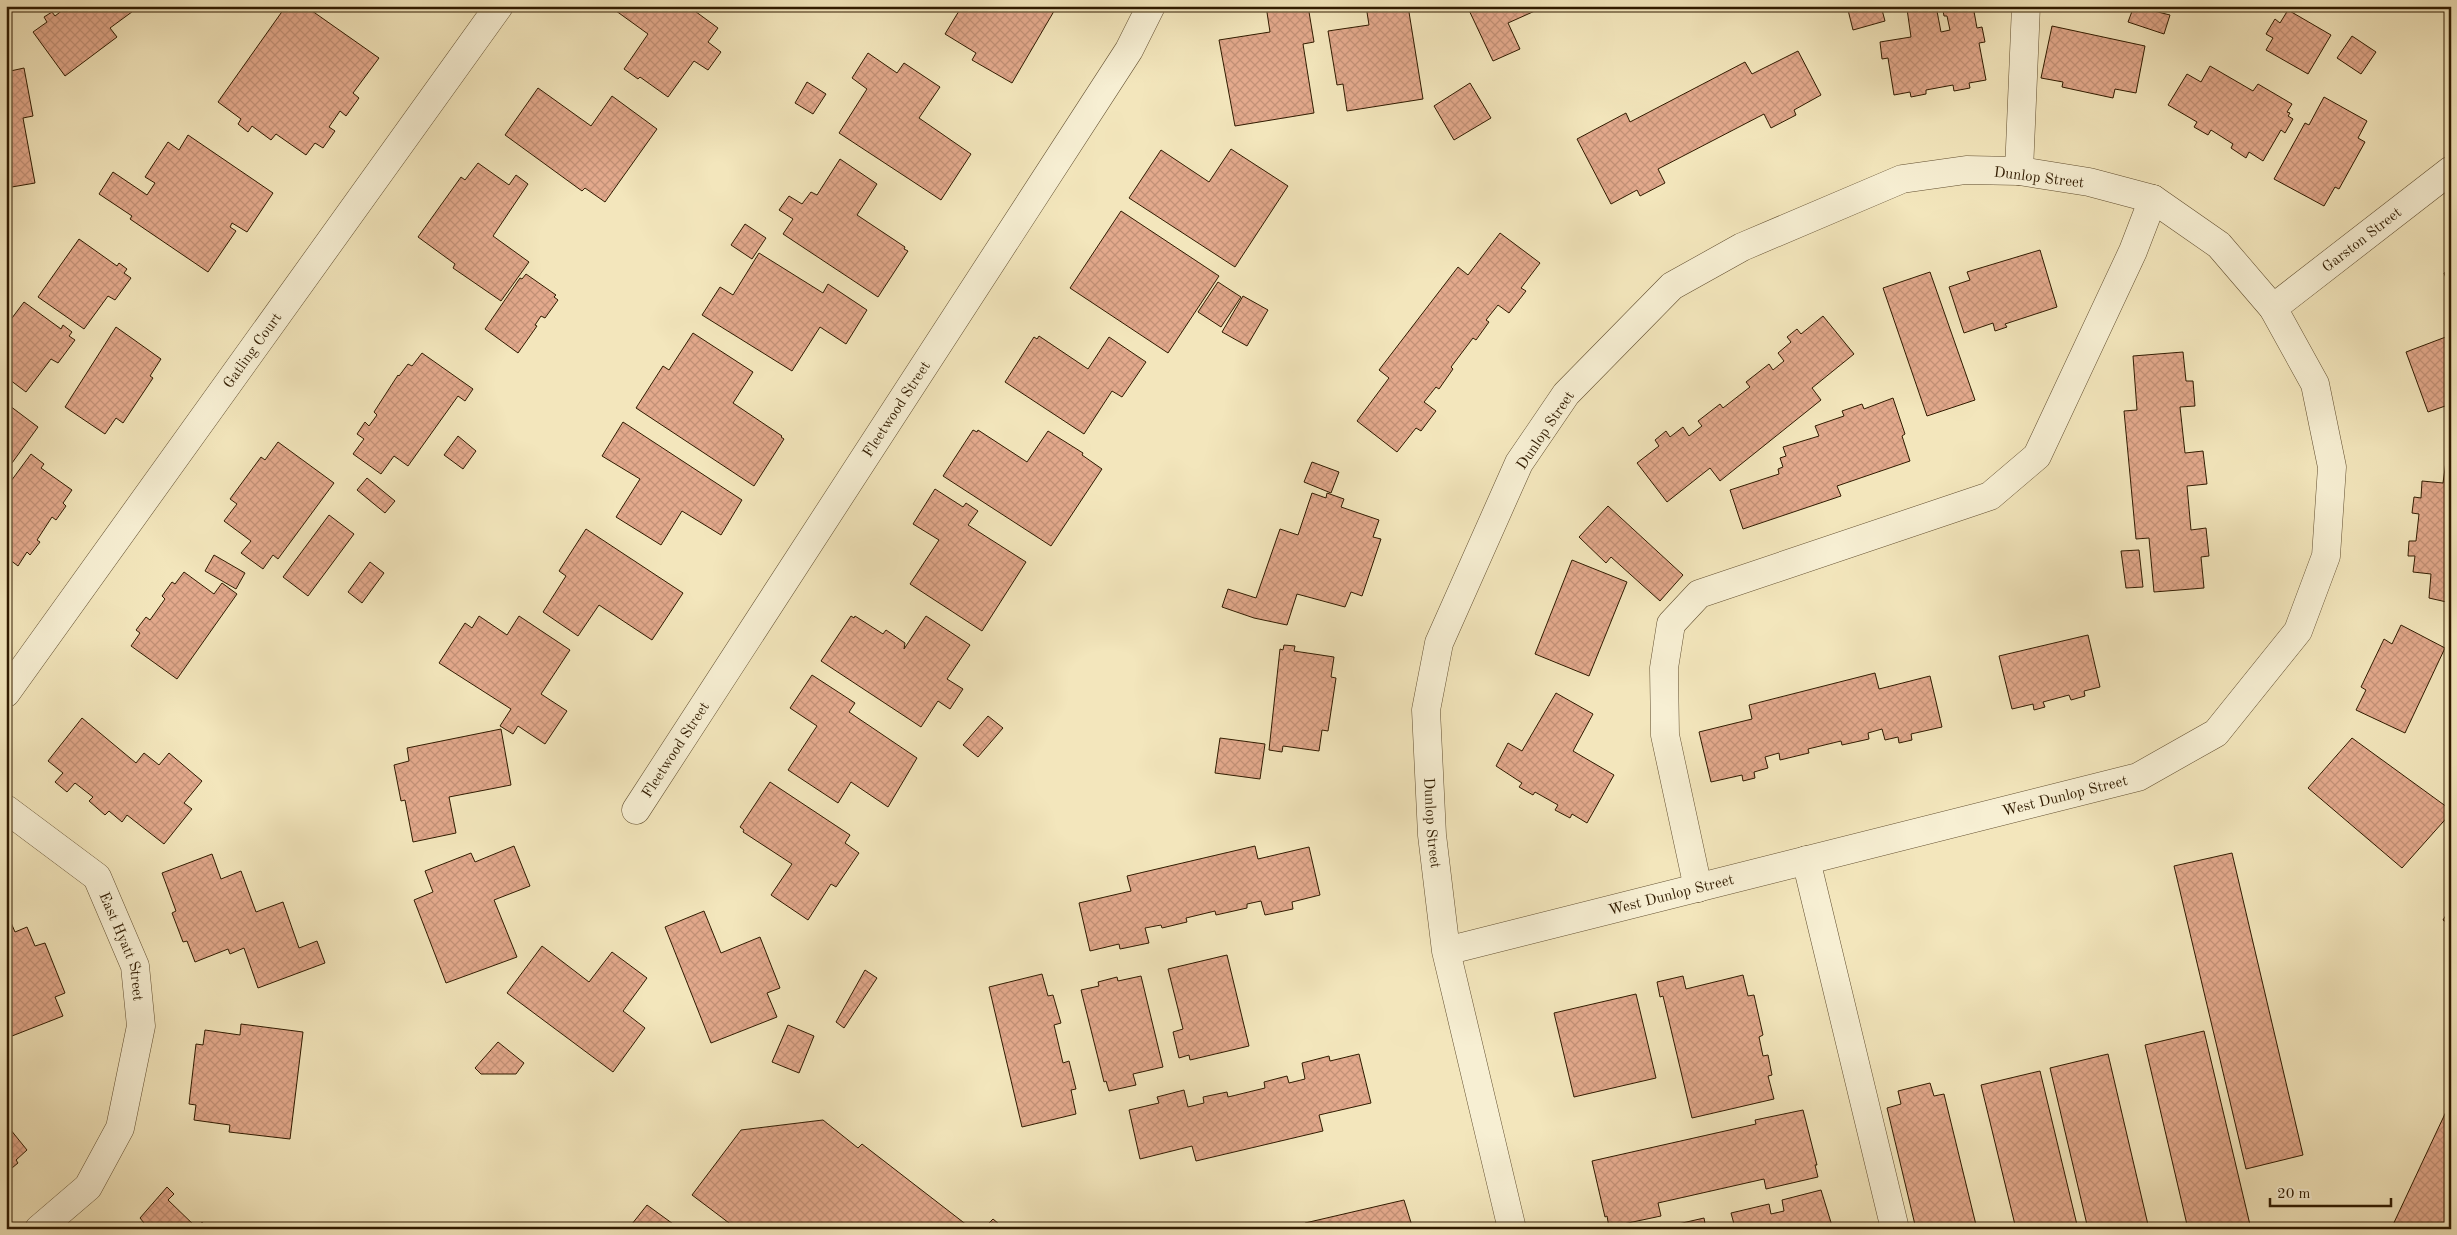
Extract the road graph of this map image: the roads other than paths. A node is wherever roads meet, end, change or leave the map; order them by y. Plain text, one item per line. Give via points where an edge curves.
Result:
1 (499, 6) edge
2 (1151, 6) edge
3 (2026, 6) edge
4 (2451, 170) edge
5 (2020, 171) junction
6 (2153, 199) junction
7 (2273, 308) junction
8 (6, 693) edge
9 (6, 809) edge
10 (636, 810) dead end
11 (1806, 860) junction
12 (1698, 888) junction
13 (1446, 951) junction
14 (39, 1229) edge
15 (1512, 1229) edge
16 (1895, 1229) edge

1 - 8 street, Gatling Court
2 - 10 street, Fleetwood Street via 1129,50
3 - 5 street
4 - 7 street, Garston Street
5 - 6 street, Dunlop Street via 2089,182
5 - 13 street, Dunlop Street via 1966,170 1902,179 1742,247 1672,286 1566,394 1520,463 1439,643 1426,710 1432,835
6 - 7 street, Dunlop Street via 2219,245
6 - 12 street via 2133,251 2037,456 1990,496 1699,594 1672,624 1664,668 1665,735
7 - 11 street, West Dunlop Street via 2315,384 2332,467 2326,556 2298,631 2216,733 2138,778
9 - 14 street, East Hyatt Street via 98,877 135,966 141,1026 120,1128 88,1187
11 - 12 street, West Dunlop Street
11 - 16 street
12 - 13 street, West Dunlop Street
13 - 15 street, Dunlop Street

